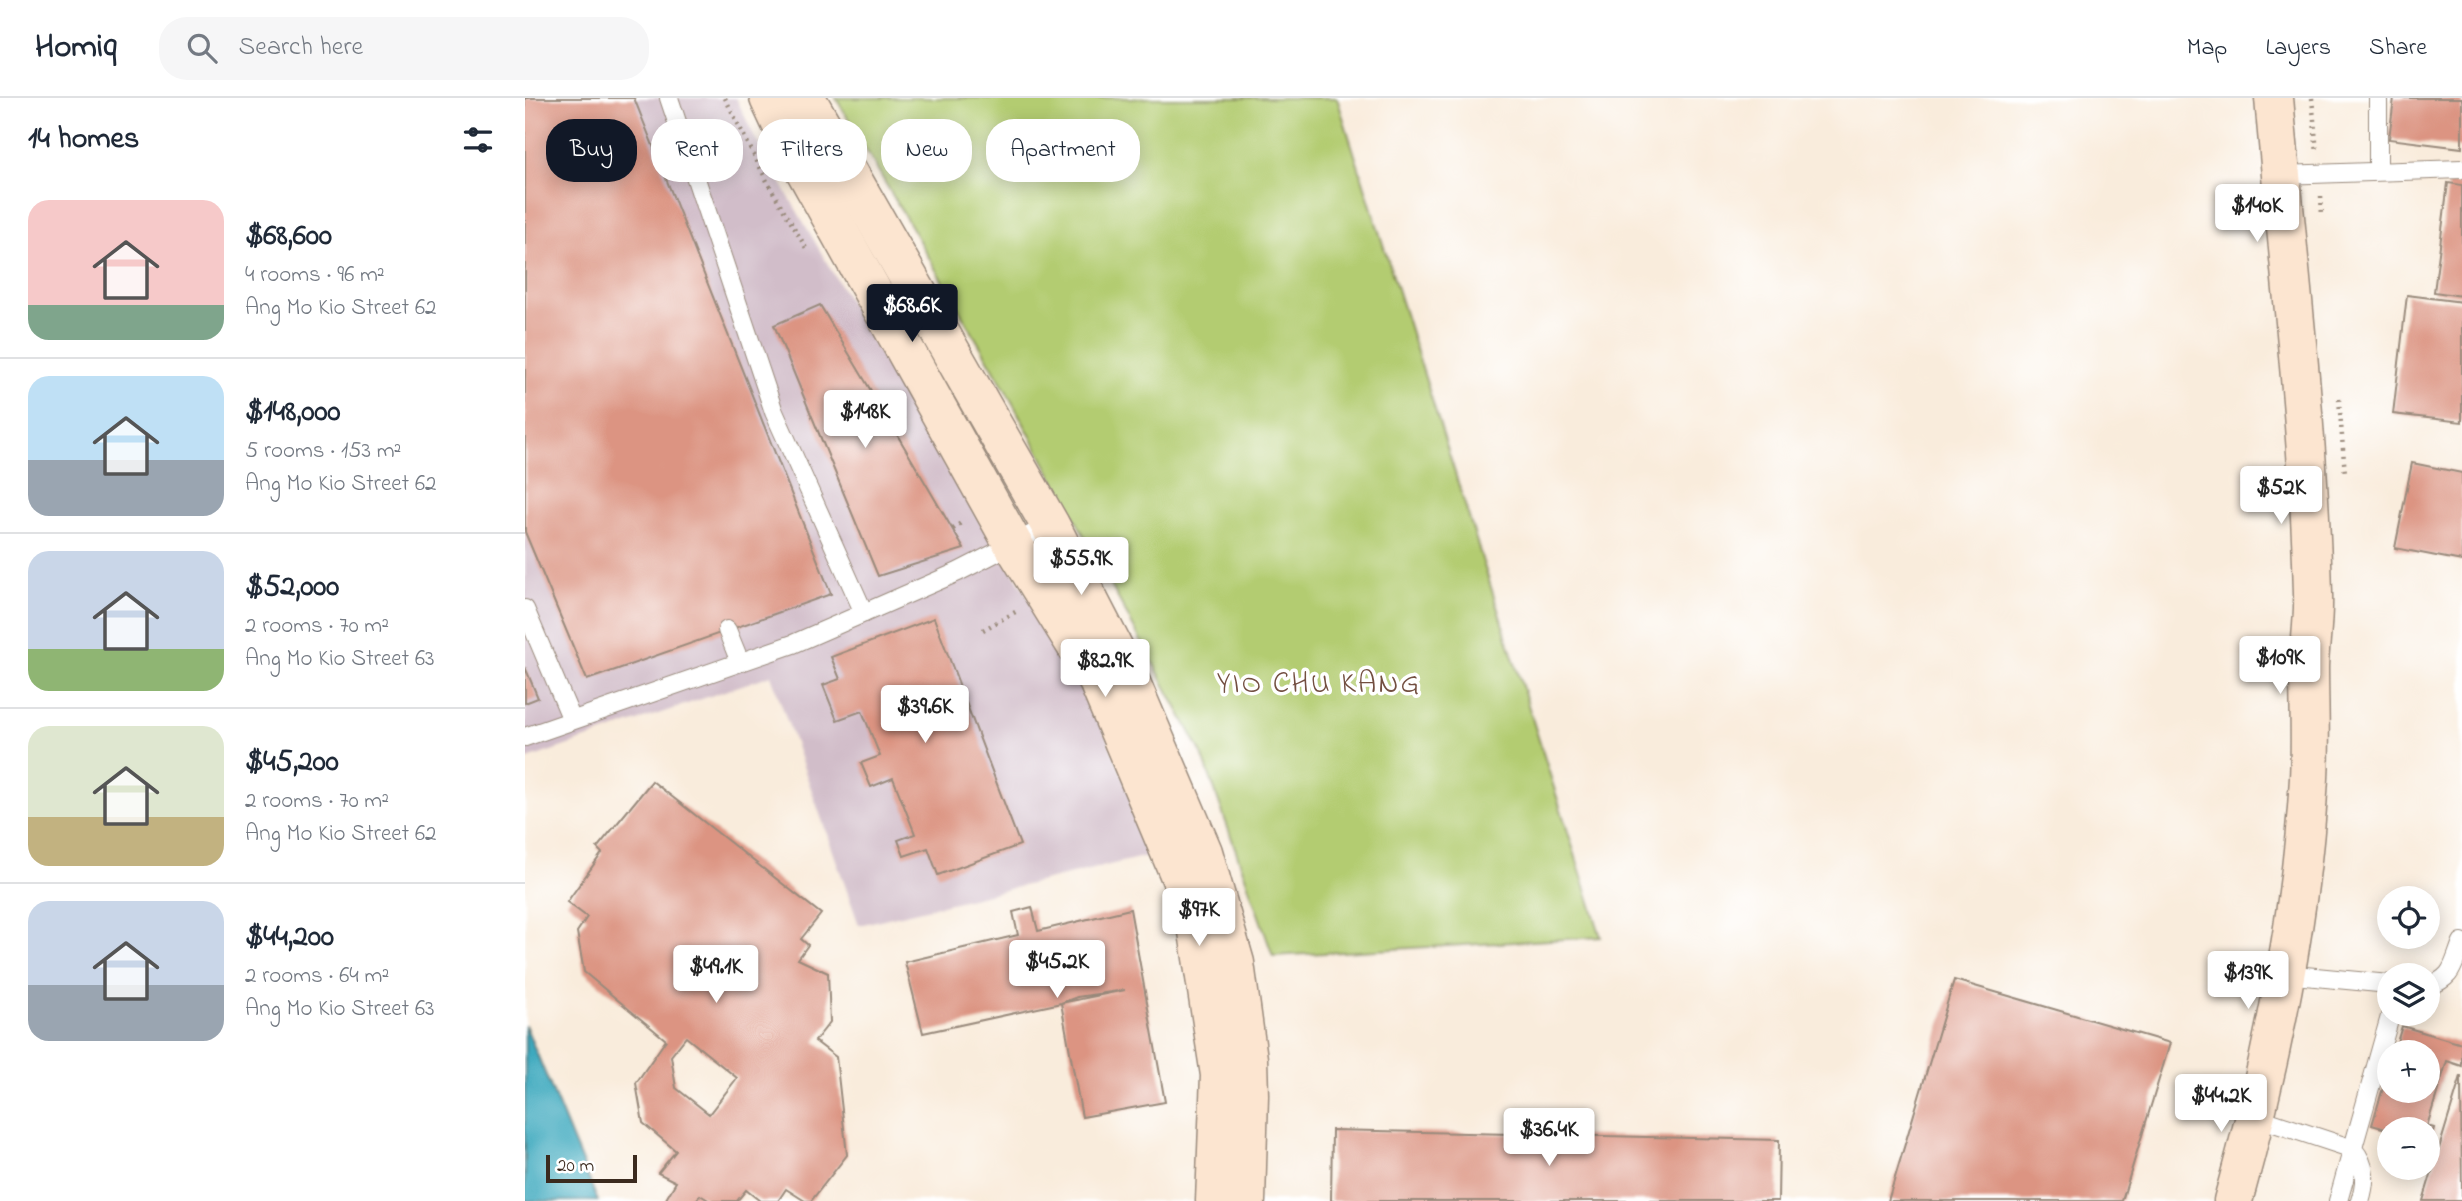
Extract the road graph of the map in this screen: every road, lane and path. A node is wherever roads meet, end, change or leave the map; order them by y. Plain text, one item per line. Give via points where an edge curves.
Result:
1 (669, 98) edge
2 (769, 98) edge
3 (806, 98) edge
4 (2274, 98) edge
5 (2378, 98) edge
6 (2462, 169) edge
7 (2378, 171) junction
8 (2281, 175) junction
9 (904, 417) dead end
10 (892, 426) dead end
11 (1050, 525) junction
12 (1013, 544) junction
13 (525, 609) edge
14 (1017, 611) dead end
15 (864, 613) junction
16 (727, 630) dead end
17 (983, 630) dead end
18 (740, 662) junction
19 (572, 720) junction
20 (525, 737) edge
21 (2462, 942) edge
22 (2284, 974) junction
23 (2440, 982) edge
24 (2377, 983) edge
25 (2387, 1026) edge
26 (1230, 1034) junction
27 (2256, 1117) junction
28 (2353, 1149) junction
29 (1215, 1201) edge
30 (1246, 1201) edge
31 (2233, 1201) edge
32 (2338, 1201) edge
33 (2360, 1201) edge

1 - 15 lane via 774,412
2 - 12 street
3 - 11 street
4 - 8 street
5 - 7 lane
6 - 7 lane
7 - 8 lane
8 - 22 street via 2302,386 2313,598 2309,779 2299,885
9 - 10 path
11 - 12 lane
11 - 26 street via 1128,676 1203,852 1235,963
12 - 15 lane
12 - 26 street via 1098,681 1195,912
13 - 19 lane
14 - 17 path
15 - 18 lane
16 - 18 lane
18 - 19 lane
19 - 20 lane
21 - 23 lane via 2449,974
22 - 24 lane
22 - 27 street
25 - 28 lane
26 - 29 street via 1220,1075
26 - 30 street via 1249,1095
27 - 28 lane
27 - 31 street
28 - 32 lane
28 - 33 lane via 2365,1172

